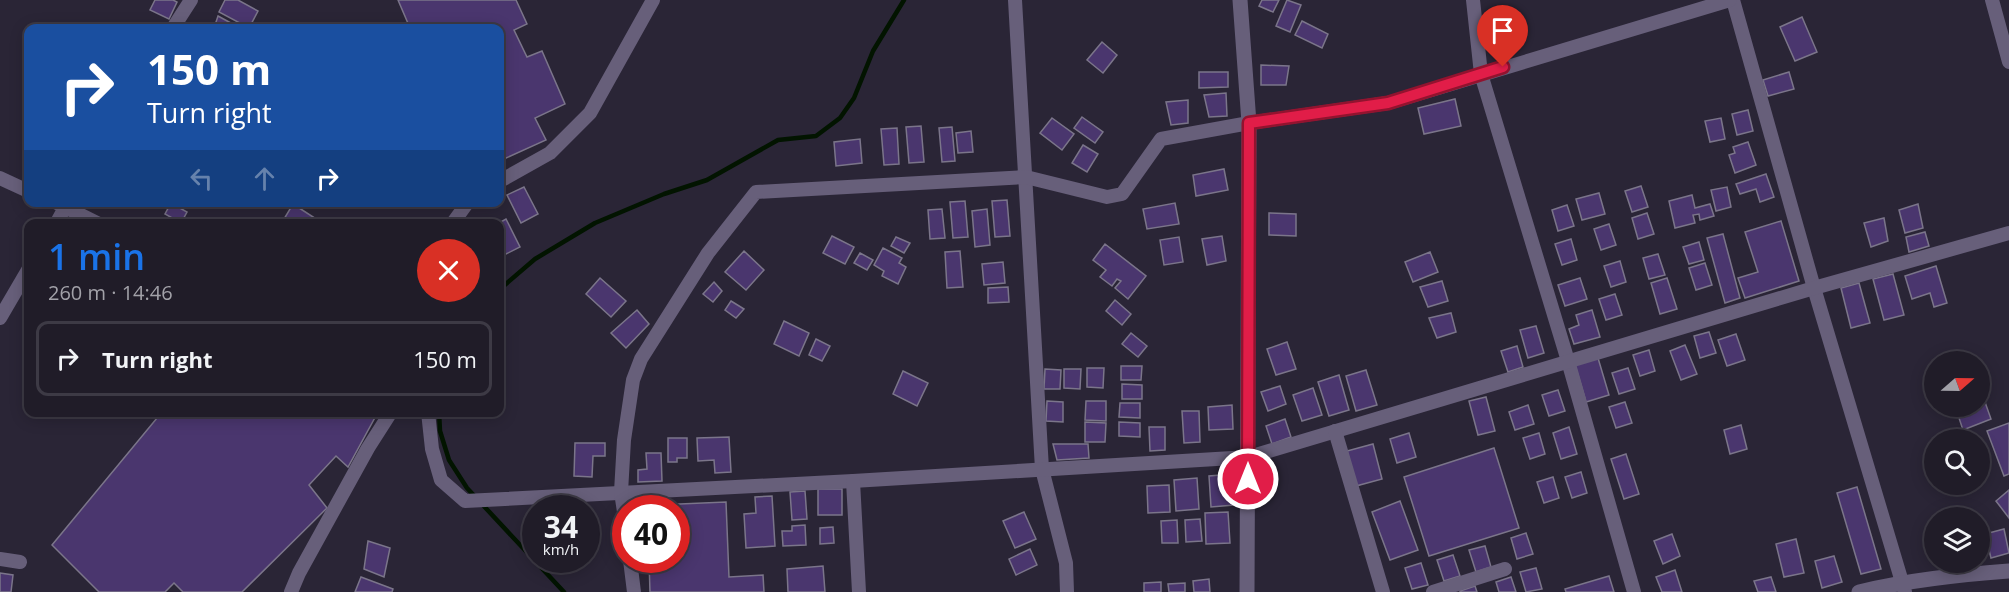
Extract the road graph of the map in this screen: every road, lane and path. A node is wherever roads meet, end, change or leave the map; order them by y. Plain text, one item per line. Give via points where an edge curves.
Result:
1 (191, 0) edge
2 (653, 0) edge
3 (1015, 0) edge
4 (1240, 0) edge
5 (1473, 0) edge
6 (1732, 0) edge
7 (1992, 0) edge
8 (176, 24) edge
9 (2009, 62) edge
10 (1481, 74) junction
11 (1249, 123) junction
12 (1026, 177) junction
13 (0, 178) edge
14 (504, 179) edge
15 (24, 189) edge
16 (68, 207) edge
17 (90, 219) edge
18 (2009, 233) edge
19 (24, 277) edge
20 (1814, 288) junction
21 (0, 318) edge
22 (1568, 361) junction
23 (388, 417) edge
24 (429, 417) edge
25 (1335, 431) junction
26 (1249, 457) junction
27 (1042, 469) junction
28 (853, 481) junction
29 (621, 492) junction
30 (621, 495) edge
31 (0, 558) edge
32 (20, 562) dead end
33 (1505, 569) dead end
34 (2009, 571) edge
35 (632, 573) edge
36 (1903, 587) edge
37 (291, 592) edge
38 (634, 592) edge
39 (859, 592) edge
40 (1066, 592) edge
41 (1247, 592) edge
42 (1383, 592) edge
43 (1433, 592) edge
44 (1634, 592) edge
45 (1859, 592) edge

1 - 8 street
2 - 14 street via 590,113 550,153
3 - 12 street
4 - 11 street
5 - 10 street
6 - 10 street
6 - 20 street
7 - 9 street
10 - 11 street via 1388,103
10 - 22 street
11 - 12 street via 1161,139 1122,194 1115,196
11 - 26 street
12 - 27 street
12 - 29 street via 756,192 708,253 641,359 633,380
13 - 15 street
16 - 17 street
18 - 20 street
19 - 21 street
20 - 22 street
20 - 36 street
22 - 25 street
22 - 44 street
23 - 37 street
24 - 29 street via 441,480 465,501
25 - 26 street
25 - 42 street
26 - 27 street
26 - 41 street
27 - 28 street
27 - 40 street via 1066,563
28 - 29 street
28 - 39 street
29 - 30 street
31 - 32 street
33 - 43 street
34 - 36 street via 1963,574
35 - 38 street
36 - 45 street

